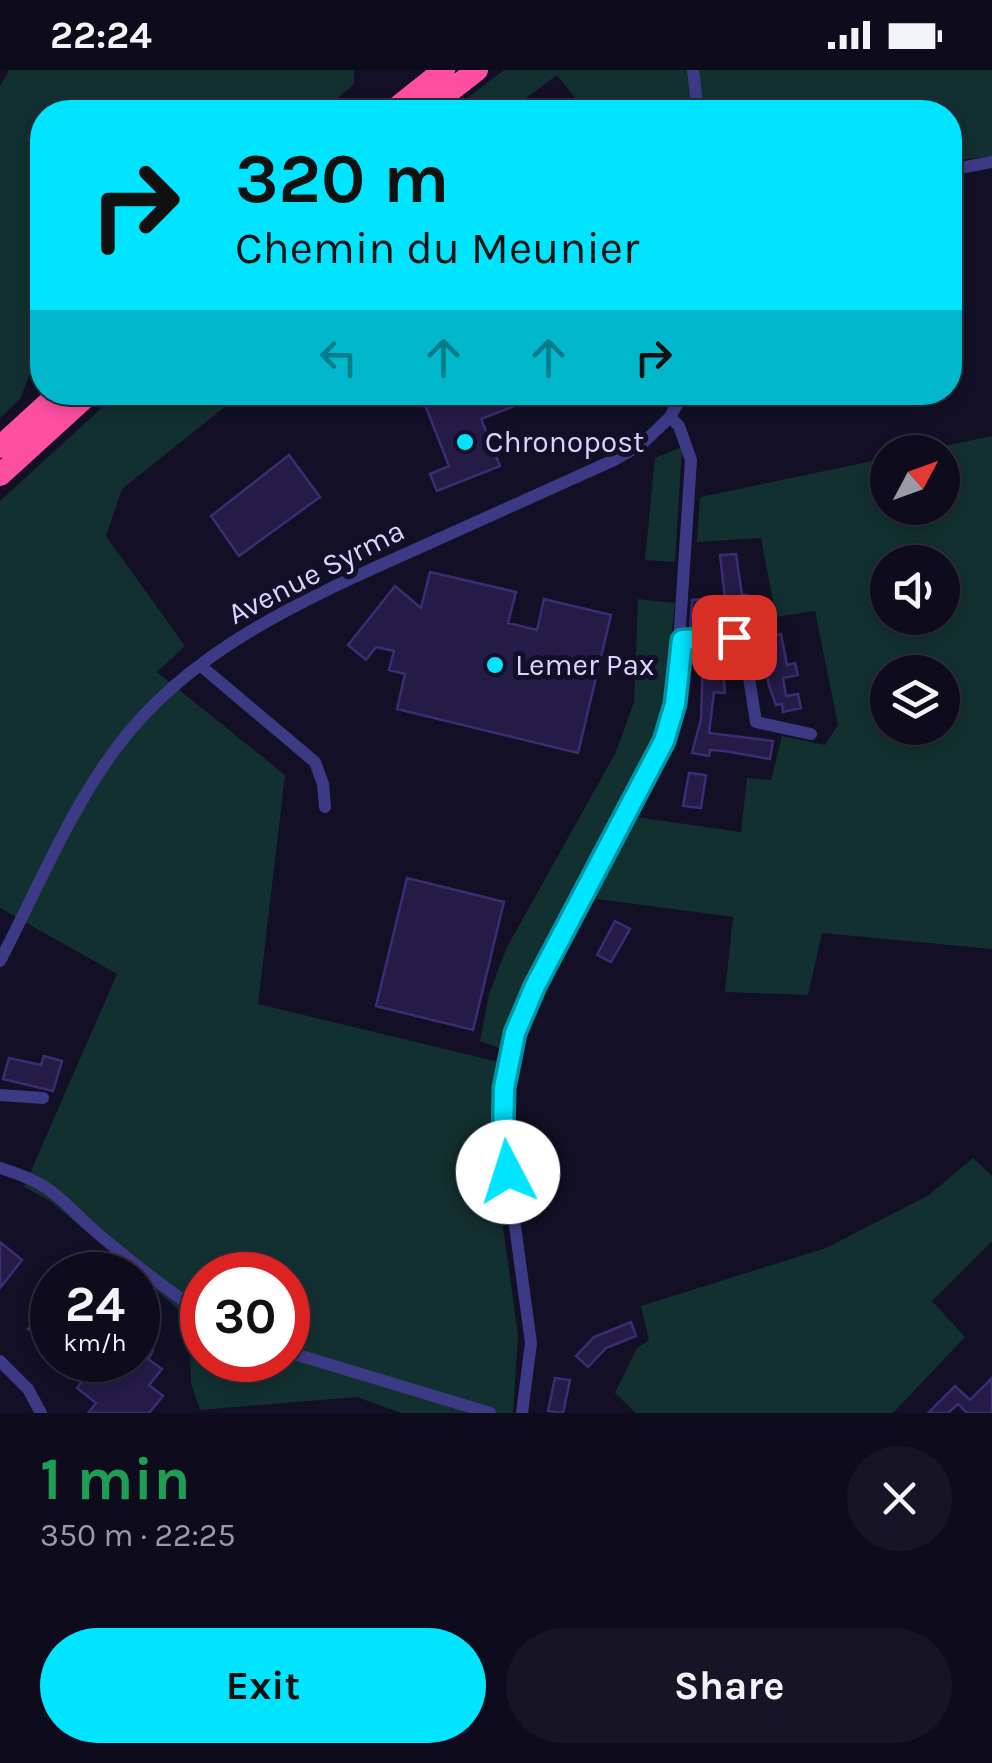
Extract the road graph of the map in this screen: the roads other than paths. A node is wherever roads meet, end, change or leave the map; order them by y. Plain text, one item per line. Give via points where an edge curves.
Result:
1 (444, 70) edge
2 (477, 70) edge
3 (693, 70) edge
4 (405, 100) edge
5 (439, 100) edge
6 (697, 100) edge
7 (992, 162) edge
8 (962, 168) edge
9 (46, 405) edge
10 (78, 405) edge
11 (677, 405) edge
12 (670, 417) junction
13 (0, 447) edge
14 (0, 475) edge
15 (682, 640) junction
16 (201, 666) junction
17 (738, 720) dead end
18 (756, 722) junction
19 (811, 734) dead end
20 (325, 807) dead end
21 (0, 961) edge
22 (0, 1094) edge
23 (43, 1098) dead end
24 (0, 1168) edge
25 (180, 1298) edge
26 (310, 1359) edge
27 (0, 1361) edge
28 (41, 1413) edge
29 (490, 1413) edge
30 (522, 1413) edge

1 - 4 highway
2 - 5 highway
3 - 6 street
7 - 8 street
9 - 13 highway
10 - 14 highway
11 - 12 street, Avenue Syrma
12 - 15 street via 691,460
12 - 16 street, Avenue Syrma via 614,460 292,606
15 - 18 street via 734,637 744,646
15 - 30 street via 664,741 515,1033 503,1138 532,1343
16 - 20 street via 315,762
16 - 21 street, Avenue Syrma via 125,737 101,770
17 - 18 street
18 - 19 street
22 - 23 street
24 - 25 street via 53,1189 97,1234
26 - 29 street
27 - 28 street

